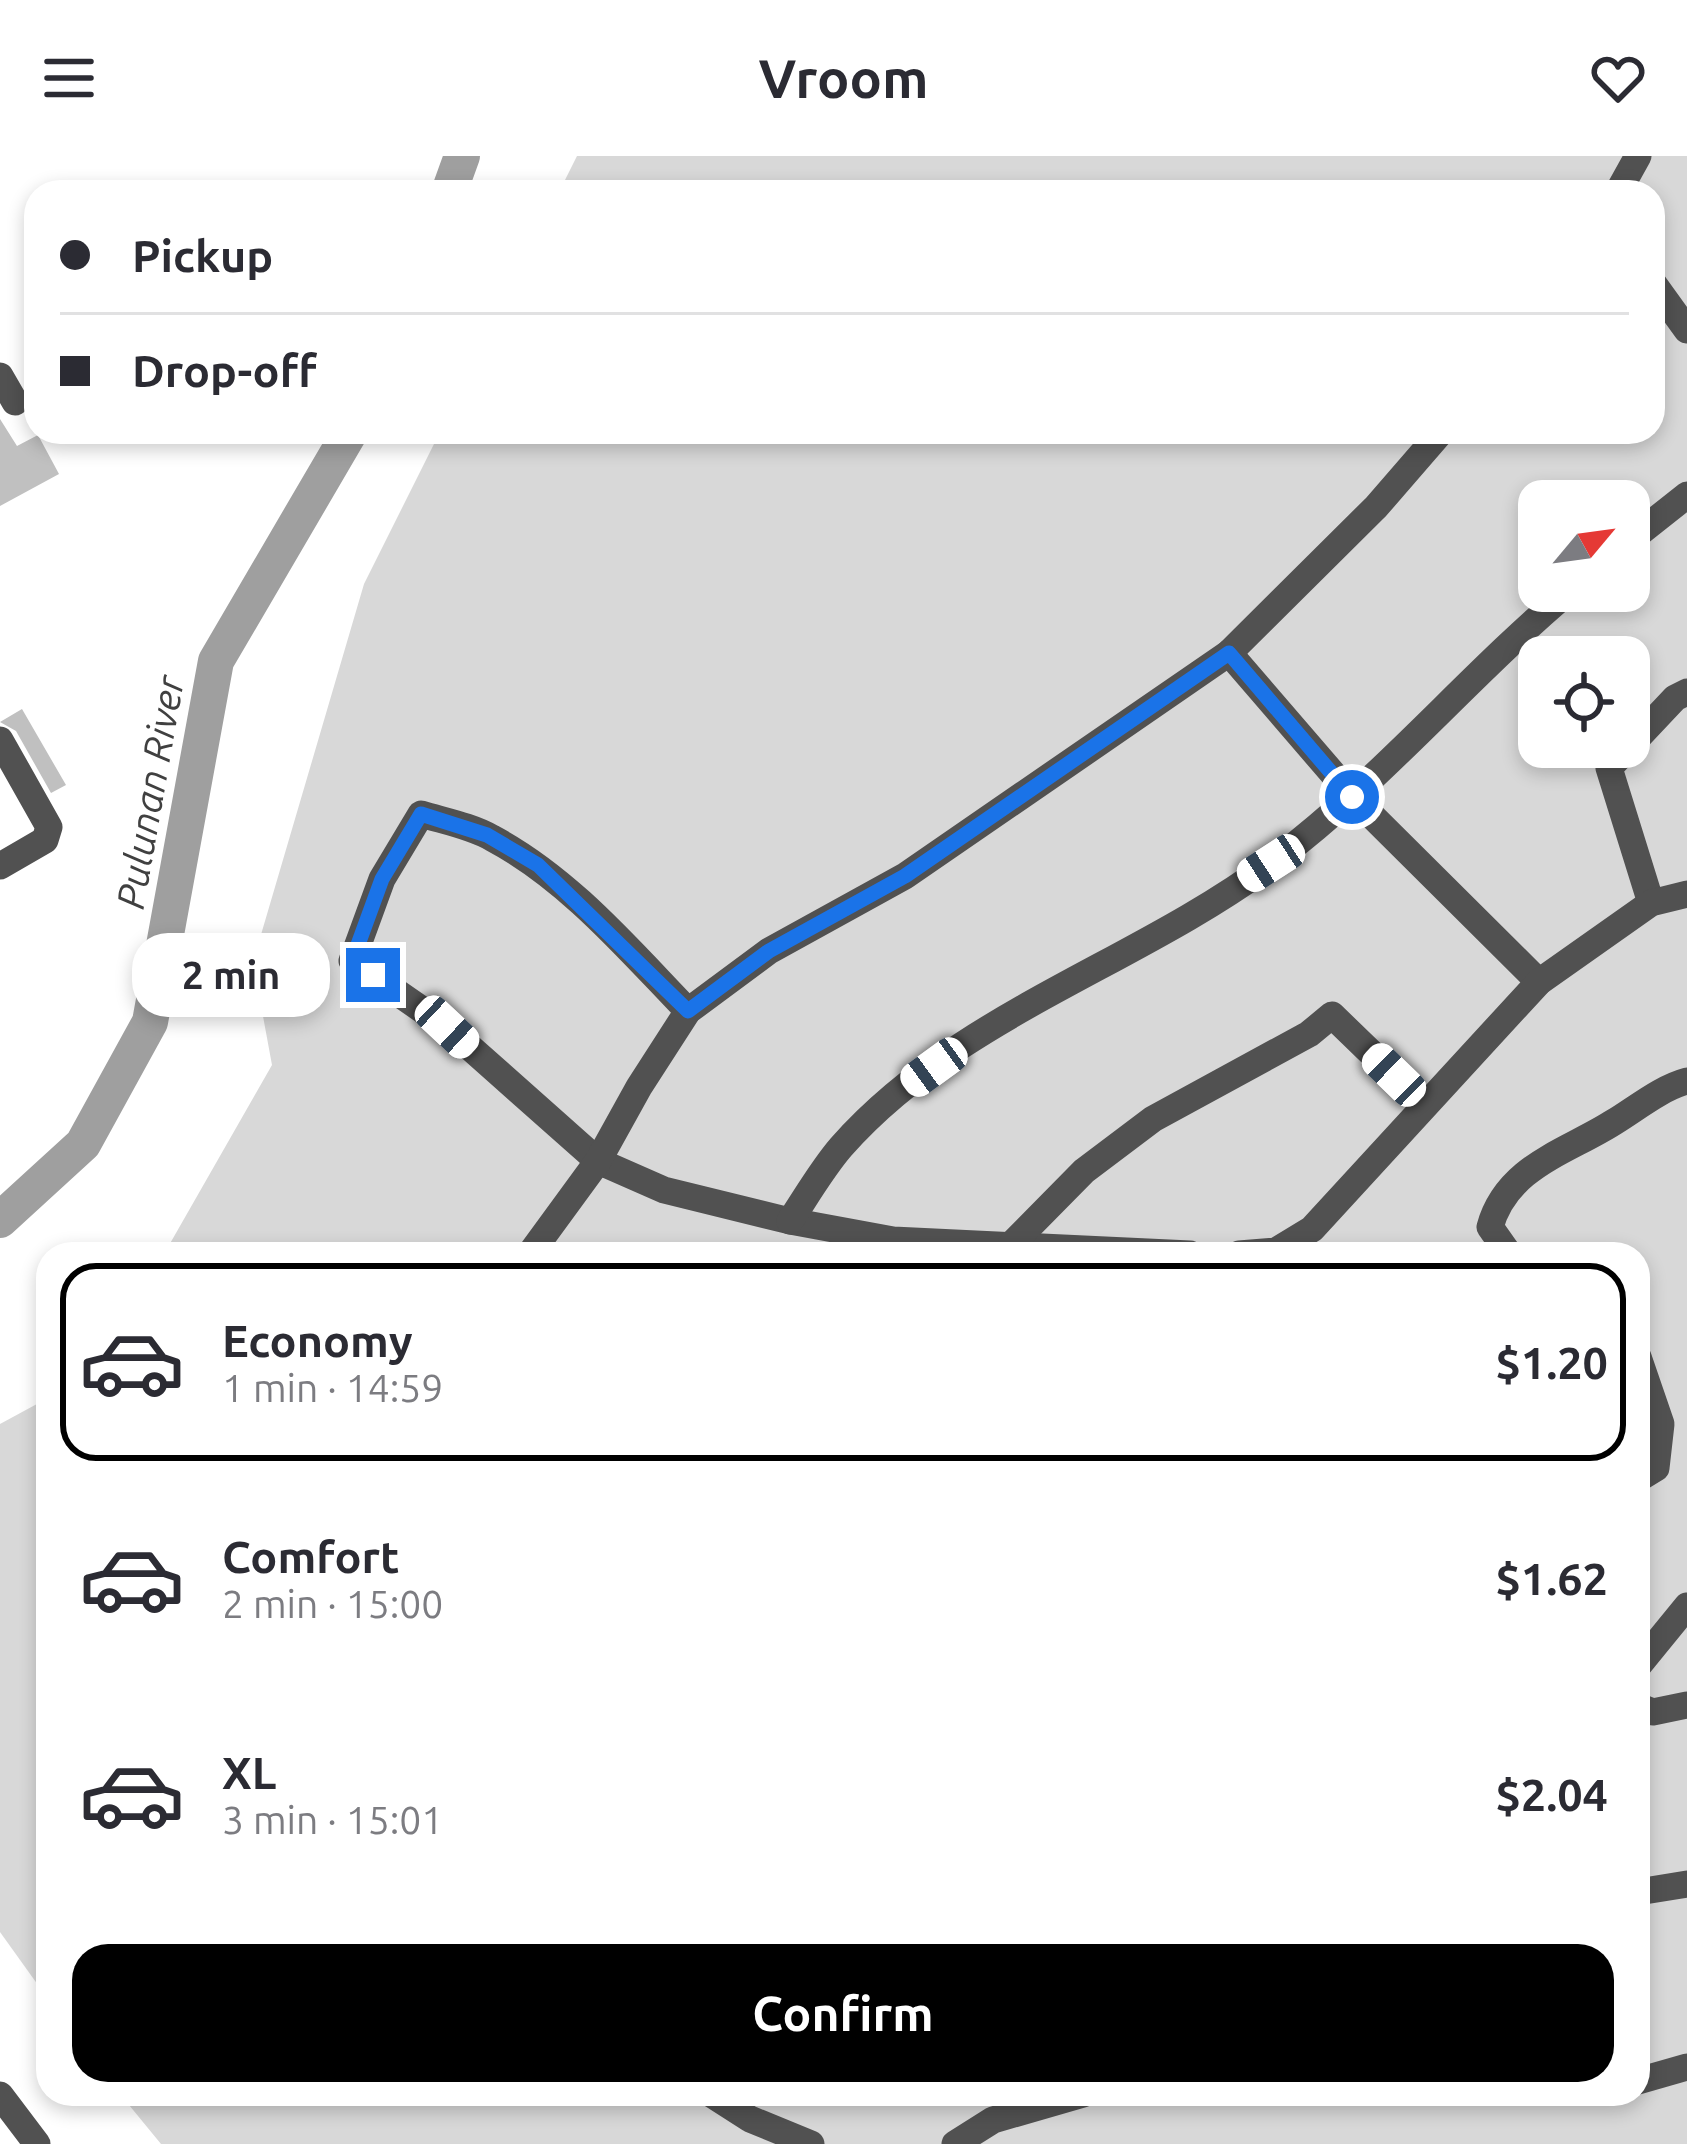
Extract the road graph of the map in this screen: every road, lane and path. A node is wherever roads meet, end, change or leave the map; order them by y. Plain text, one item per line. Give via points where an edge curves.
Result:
1 (1665, 300) edge
2 (1687, 330) edge
3 (0, 376) edge
4 (15, 402) dead end
5 (1431, 444) edge
6 (1687, 495) edge
7 (1650, 524) edge
8 (1547, 612) edge
9 (1229, 653) junction
10 (1687, 692) edge
11 (0, 740) edge
12 (1352, 797) junction
13 (0, 866) edge
14 (1687, 894) edge
15 (1652, 903) junction
16 (1539, 982) junction
17 (688, 1011) junction
18 (1687, 1081) edge
19 (1425, 1105) junction
20 (598, 1161) junction
21 (790, 1222) junction
22 (539, 1242) edge
23 (940, 1242) edge
24 (1014, 1242) edge
25 (1291, 1242) edge
26 (1501, 1242) edge
27 (1650, 1392) edge
28 (1650, 1472) edge
29 (1687, 1606) edge
30 (1650, 1651) edge
31 (1687, 1706) edge
32 (1650, 1711) edge
33 (1687, 1884) edge
34 (1650, 1890) edge
35 (1687, 2067) edge
36 (1650, 2077) edge
37 (0, 2095) edge
38 (729, 2106) edge
39 (1041, 2106) edge
40 (37, 2144) edge
41 (811, 2144) edge
42 (955, 2144) edge

1 - 2 street
3 - 4 street
5 - 9 street
6 - 7 street
8 - 12 street
9 - 12 street
9 - 17 street via 905,876 769,951
10 - 15 street via 1609,769
11 - 13 street via 50,827 45,840
12 - 16 street
12 - 21 street via 1252,876 968,1042 899,1092 841,1147
14 - 15 street
15 - 16 street
16 - 19 street
17 - 20 street
17 - 20 street via 538,865 487,835 421,814 382,879 352,961 447,1027
18 - 26 street via 1517,1180 1495,1208 1490,1227
19 - 24 street via 1332,1015 1153,1119 1084,1171
19 - 25 street via 1312,1229
20 - 21 street via 664,1190
20 - 22 street
21 - 23 street
27 - 28 street via 1661,1424
29 - 30 street
31 - 32 street
33 - 34 street
35 - 36 street
37 - 40 street
38 - 41 street
39 - 42 street via 993,2120

